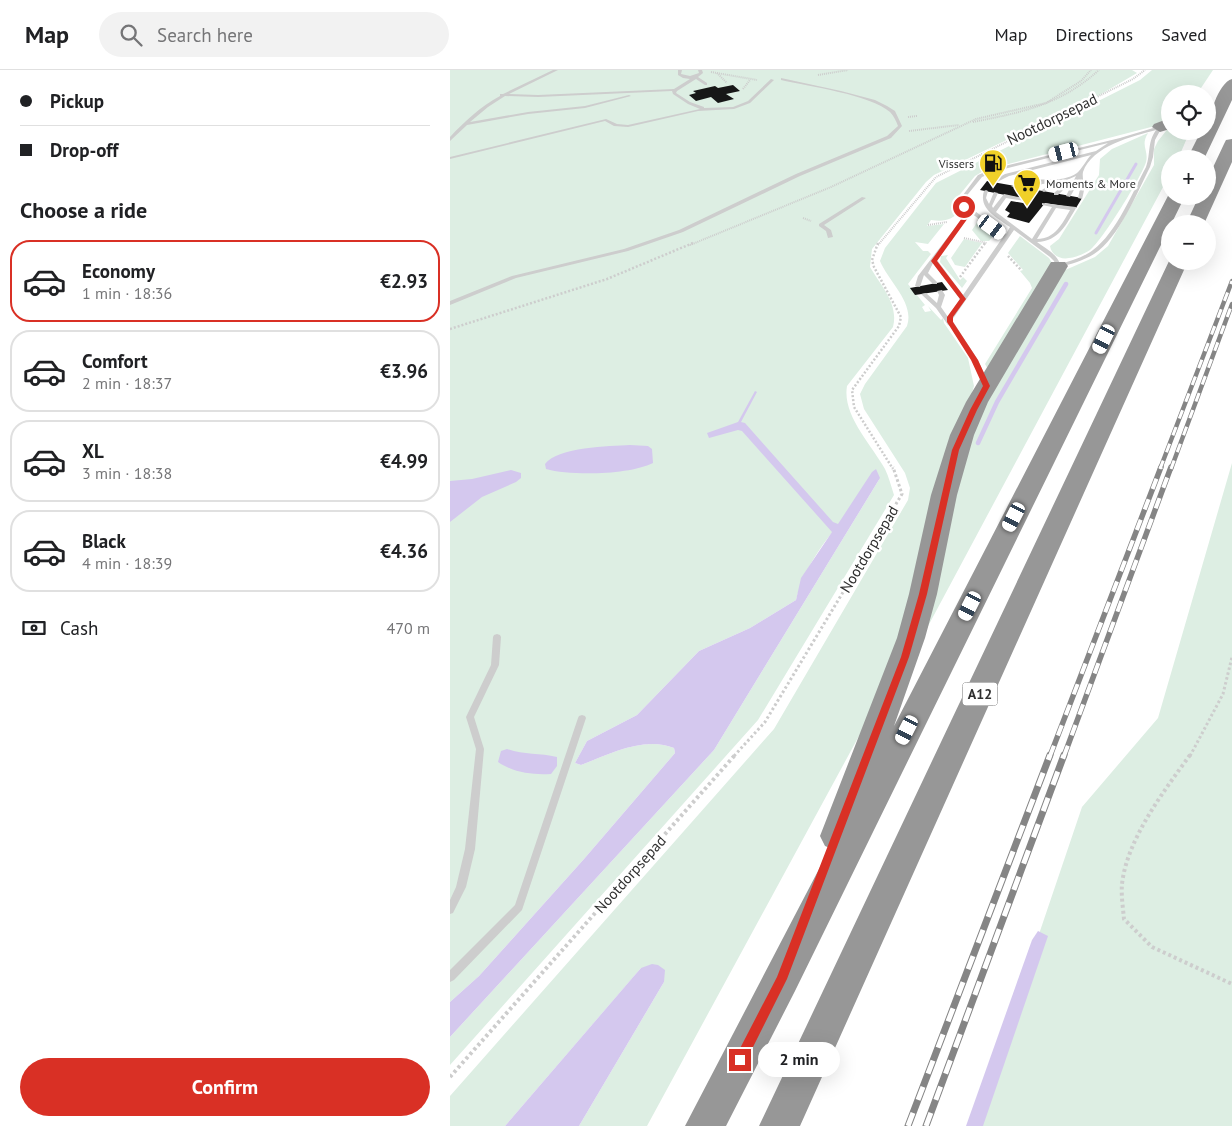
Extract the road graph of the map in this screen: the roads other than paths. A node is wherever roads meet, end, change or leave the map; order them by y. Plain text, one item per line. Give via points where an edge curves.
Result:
1 (556, 70) edge
2 (680, 70) edge
3 (700, 70) edge
4 (1230, 70) edge
5 (696, 77) junction
6 (782, 79) dead end
7 (772, 80) dead end
8 (706, 84) dead end
9 (1224, 84) edge
10 (675, 90) junction
11 (640, 92) junction
12 (501, 95) junction
13 (706, 110) junction
14 (464, 124) junction
15 (1161, 126) edge
16 (1161, 130) edge
17 (1119, 139) junction
18 (450, 140) edge
19 (1232, 144) edge
20 (1198, 150) edge
21 (1098, 151) junction
22 (450, 158) edge
23 (1015, 172) junction
24 (1080, 173) junction
25 (1070, 179) junction
26 (1050, 181) junction
27 (993, 182) dead end
28 (1003, 184) dead end
29 (1012, 186) dead end
30 (1022, 187) dead end
31 (1032, 189) dead end
32 (986, 191) dead end
33 (1044, 191) dead end
34 (996, 193) dead end
35 (1056, 194) dead end
36 (1068, 196) dead end
37 (864, 198) dead end
38 (1080, 198) dead end
39 (1024, 200) dead end
40 (1047, 204) dead end
41 (1171, 205) edge
42 (1059, 206) junction
43 (970, 211) junction
44 (993, 212) junction
45 (1200, 215) edge
46 (1013, 227) junction
47 (830, 237) dead end
48 (1006, 237) junction
49 (1033, 241) junction
50 (936, 255) junction
51 (1058, 266) junction
52 (927, 267) junction
53 (1174, 270) edge
54 (935, 283) dead end
55 (918, 286) dead end
56 (940, 291) dead end
57 (924, 294) dead end
58 (963, 299) junction
59 (450, 303) edge
60 (938, 307) junction
61 (952, 326) junction
62 (987, 386) junction
63 (496, 637) dead end
64 (582, 718) dead end
65 (450, 910) edge
66 (450, 977) edge
67 (782, 979) junction
68 (705, 1126) edge
69 (779, 1126) edge

1 - 12 lane
2 - 5 lane via 679,74 683,76
3 - 5 lane
4 - 9 highway
5 - 8 lane
5 - 10 lane
6 - 59 lane via 882,104 896,116 900,126 889,137 798,175 681,231 626,250 514,277
7 - 13 lane via 749,102 734,108
9 - 20 highway
10 - 11 lane
10 - 13 lane via 688,103
11 - 12 lane
11 - 14 lane via 586,107
12 - 14 lane
13 - 22 lane via 628,126 606,120
14 - 18 lane
15 - 17 lane
16 - 51 lane via 1150,143 1148,167 1108,239 1092,254
17 - 21 lane
17 - 43 lane via 985,173 961,200
19 - 45 highway
21 - 23 lane
21 - 24 lane
23 - 27 lane
23 - 28 lane
24 - 25 lane
24 - 35 lane
24 - 36 lane
24 - 38 lane
25 - 26 lane
25 - 33 lane via 1051,185
26 - 29 lane via 1025,181
26 - 30 lane
26 - 31 lane
32 - 44 lane via 984,201
34 - 44 lane via 991,204
37 - 47 lane via 821,225 828,230
39 - 44 lane via 1005,196
40 - 42 lane
41 - 67 highway
42 - 49 lane
42 - 49 lane via 1074,209 1056,236
43 - 48 lane
43 - 50 lane
44 - 46 lane
46 - 48 lane
46 - 49 lane
48 - 58 lane
49 - 51 lane via 1055,258
50 - 52 lane
50 - 58 lane via 935,263
51 - 62 highway
52 - 54 lane via 925,272
52 - 55 lane
53 - 69 highway, A12
56 - 60 lane
57 - 60 lane
58 - 61 lane via 950,318
60 - 61 lane
61 - 62 lane via 975,360
62 - 67 highway via 956,450 905,657
63 - 65 lane via 496,665 470,717 480,749 470,848 461,887
64 - 66 lane via 520,907
67 - 68 highway

